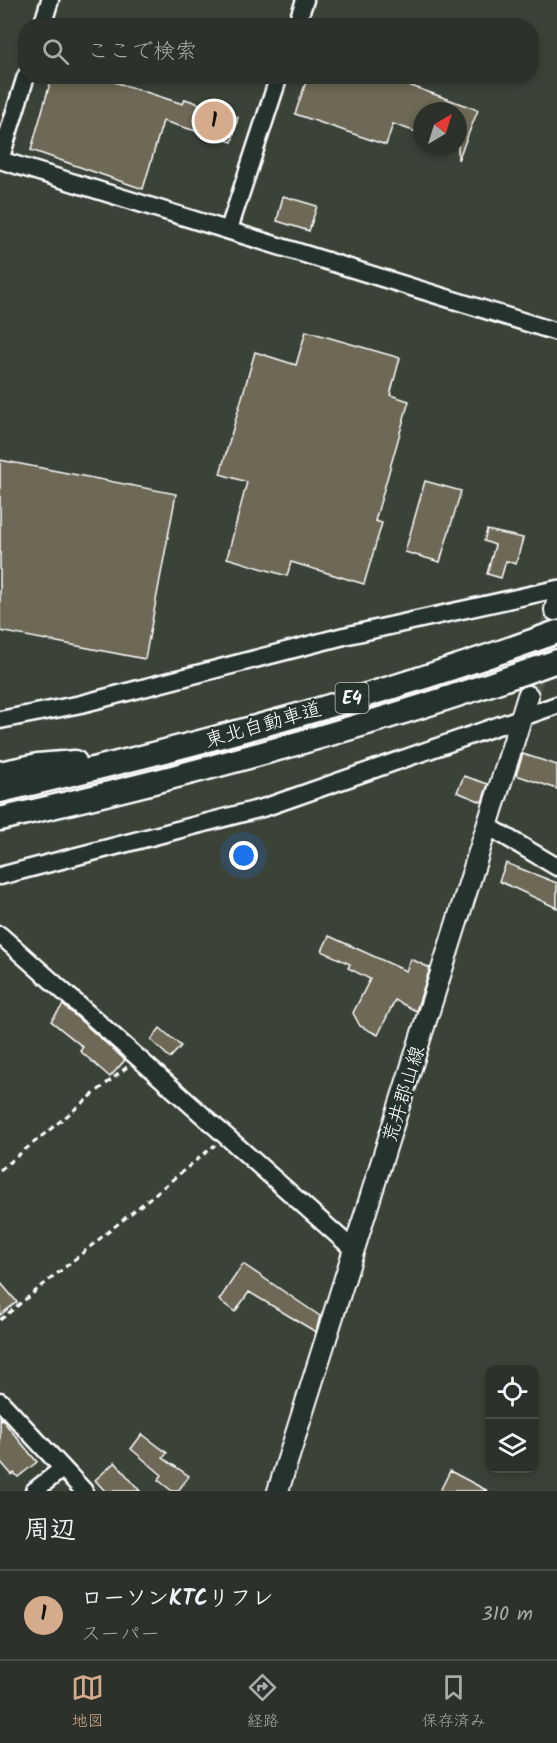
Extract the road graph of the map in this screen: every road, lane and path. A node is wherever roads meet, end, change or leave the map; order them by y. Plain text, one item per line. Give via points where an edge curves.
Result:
1 (50, 0) edge
2 (305, 0) edge
3 (44, 18) edge
4 (299, 18) edge
5 (24, 84) edge
6 (276, 84) edge
7 (229, 229) junction
8 (557, 332) edge
9 (557, 589) edge
10 (556, 615) edge
11 (557, 661) edge
12 (528, 696) tunnel mouth
13 (557, 705) edge
14 (520, 719) junction
15 (0, 720) edge
16 (145, 757) junction
17 (0, 773) edge
18 (157, 781) junction
19 (0, 791) edge
20 (0, 819) edge
21 (488, 826) junction
22 (0, 832) edge
23 (557, 867) edge
24 (0, 876) edge
25 (0, 935) edge
26 (138, 1057) junction
27 (226, 1136) junction
28 (0, 1170) edge
29 (354, 1250) junction
30 (0, 1320) edge
31 (0, 1401) edge
32 (62, 1469) junction
33 (34, 1491) edge
34 (84, 1491) edge
35 (278, 1491) edge

1 - 3 street
2 - 4 street
5 - 7 street via 0,160
6 - 7 street
7 - 8 street
9 - 15 street via 344,636 81,704
10 - 16 highway, 東北自動車道 / E4 via 337,703
11 - 18 highway, 東北自動車道 / E4 via 347,729
12 - 14 main road, 荒井郡山線
13 - 14 street
14 - 21 main road, 荒井郡山線
14 - 24 street via 266,807
16 - 17 highway via 38,765
16 - 19 highway, 東北自動車道 / E4
18 - 20 highway, 東北自動車道 / E4
18 - 22 highway
21 - 23 street
21 - 29 main road, 荒井郡山線
25 - 26 street
26 - 27 street
26 - 28 path
27 - 29 street
27 - 30 path
29 - 35 main road, 荒井郡山線
31 - 32 street
32 - 33 street
32 - 34 street

